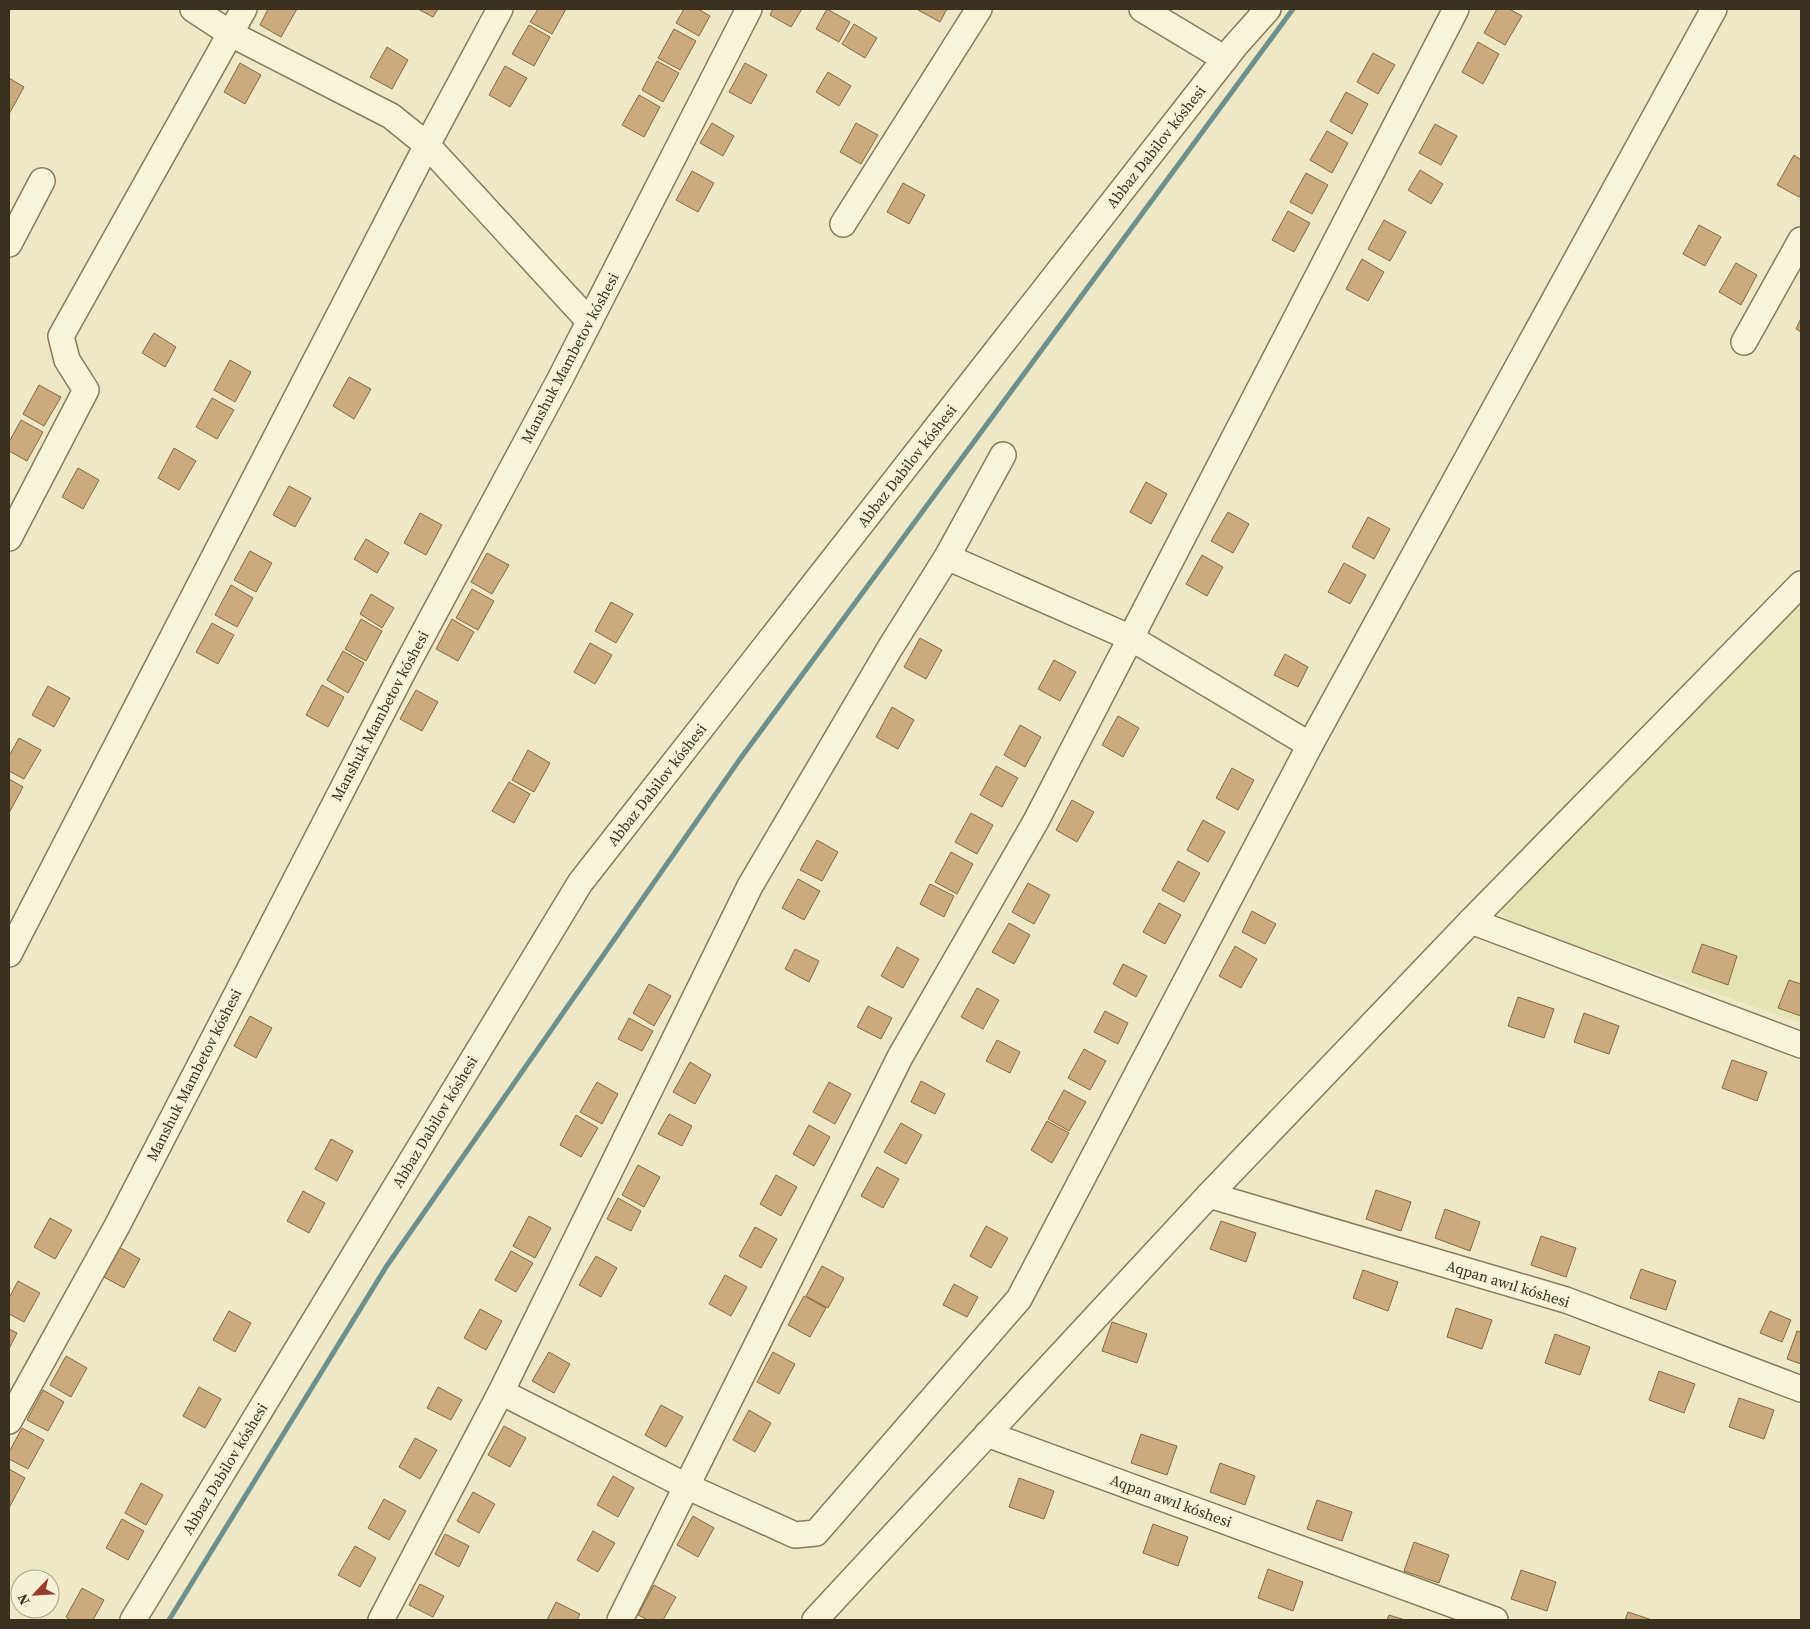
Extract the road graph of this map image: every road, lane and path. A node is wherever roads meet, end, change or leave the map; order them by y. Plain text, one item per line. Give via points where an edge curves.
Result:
1 (193, 9) edge
2 (244, 9) edge
3 (500, 9) edge
4 (749, 9) edge
5 (979, 9) edge
6 (1142, 9) edge
7 (1268, 9) edge
8 (1456, 9) edge
9 (1714, 9) edge
10 (231, 34) junction
11 (1225, 59) junction
12 (427, 145) junction
13 (42, 181) dead end
14 (843, 224) dead end
15 (1801, 240) edge
16 (9, 244) edge
17 (590, 321) junction
18 (1744, 342) dead end
19 (1003, 455) dead end
20 (9, 538) edge
21 (947, 557) junction
22 (1801, 584) edge
23 (1130, 638) junction
24 (1310, 745) junction
25 (1471, 921) junction
26 (9, 954) edge
27 (1801, 1045) edge
28 (1209, 1195) junction
29 (1801, 1389) edge
30 (501, 1392) junction
31 (9, 1421) edge
32 (988, 1434) junction
33 (686, 1486) junction
34 (133, 1620) edge
35 (381, 1620) edge
36 (620, 1620) edge
37 (815, 1620) edge
38 (1495, 1620) edge

1 - 10 street
2 - 10 street
3 - 12 street
4 - 17 street, Manshuk Mambetov kóshesi
5 - 14 street
6 - 11 street
7 - 11 street, Abbaz Dabilov kóshesi
8 - 23 street
9 - 24 street
10 - 12 street via 391,116
10 - 20 street via 60,336 67,360 86,390
11 - 34 street, Abbaz Dabilov kóshesi via 580,883
12 - 17 street
12 - 26 street
13 - 16 street
15 - 18 street
17 - 31 street, Manshuk Mambetov kóshesi via 406,666 117,1226
19 - 21 street
21 - 23 street
21 - 30 street via 750,886
22 - 25 street
23 - 24 street
23 - 33 street via 1036,821 900,1057
24 - 33 street via 1019,1299 816,1533 795,1535
25 - 27 street
25 - 28 street
28 - 29 street, Aqpan awıl kóshesi via 1566,1300
28 - 32 street
30 - 33 street
30 - 35 street
32 - 37 street
32 - 38 street, Aqpan awıl kóshesi
33 - 36 street

